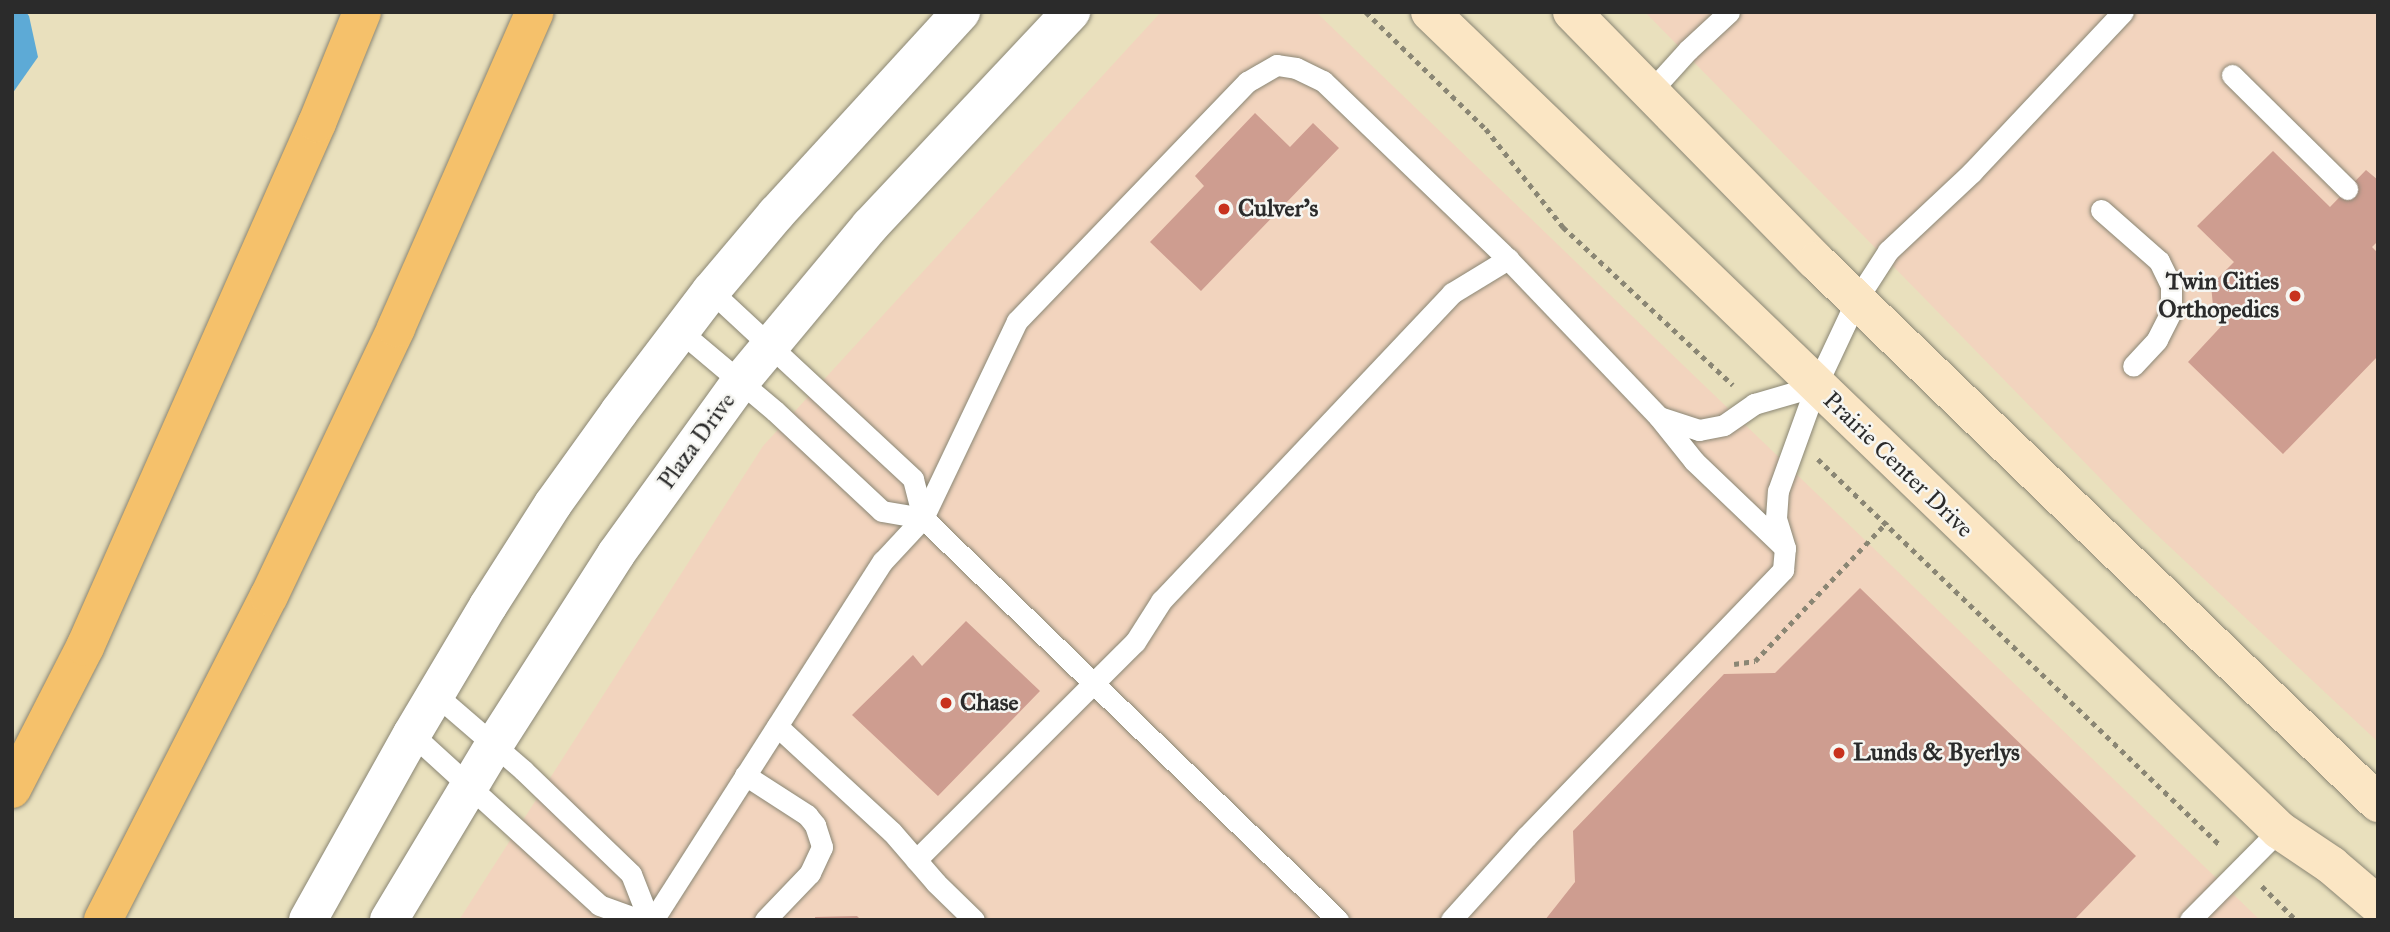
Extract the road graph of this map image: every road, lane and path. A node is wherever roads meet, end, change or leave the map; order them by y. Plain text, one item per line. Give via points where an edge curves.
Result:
1 (349, 12) edge
2 (362, 12) edge
3 (961, 12) edge
4 (1071, 12) edge
5 (1366, 12) edge
6 (1430, 12) edge
7 (1572, 12) edge
8 (1730, 12) edge
9 (2123, 12) edge
10 (529, 22) edge
11 (2232, 75) dead end
12 (1650, 92) junction
13 (317, 123) junction
14 (2347, 190) dead end
15 (2101, 210) dead end
16 (1508, 259) junction
17 (711, 291) junction
18 (1857, 299) junction
19 (680, 331) junction
20 (770, 346) junction
21 (2133, 366) dead end
22 (740, 382) junction
23 (1816, 387) junction
24 (1754, 404) junction
25 (1658, 416) junction
26 (1797, 445) junction
27 (923, 518) junction
28 (1887, 522) junction
29 (1785, 548) junction
30 (1727, 665) dead end
31 (1092, 682) junction
32 (435, 694) junction
33 (777, 726) junction
34 (412, 734) junction
35 (494, 745) junction
36 (746, 775) junction
37 (469, 785) junction
38 (12, 789) edge
39 (2378, 803) edge
40 (2279, 830) junction
41 (916, 860) junction
42 (2242, 866) junction
43 (2378, 905) edge
44 (103, 920) edge
45 (308, 920) edge
46 (389, 920) edge
47 (640, 920) edge
48 (651, 920) edge
49 (765, 920) edge
50 (974, 920) edge
51 (1338, 920) edge
52 (1451, 920) edge
53 (2190, 920) edge
54 (2297, 920) edge

1 - 13 highway
2 - 13 highway
3 - 17 street via 844,137
4 - 20 street, Plaza Drive via 870,226
5 - 24 path via 1486,129 1563,228
6 - 23 main road, Prairie Center Drive
7 - 12 main road
8 - 12 lane
9 - 18 lane via 1972,172 1888,251
10 - 44 highway via 396,328 269,596
11 - 14 lane
12 - 18 main road
13 - 38 highway via 85,647
15 - 21 lane via 2159,261 2171,286 2171,312 2157,340
16 - 25 lane
16 - 27 lane via 1323,81 1277,65 1247,82 1017,321
16 - 31 lane via 1452,293 1161,601 1135,642
17 - 19 street
17 - 20 lane
18 - 23 lane
18 - 39 main road
19 - 22 lane
19 - 32 street via 553,504
20 - 22 street, Plaza Drive
20 - 27 lane via 913,479
22 - 27 lane via 882,511
22 - 35 street, Plaza Drive via 616,554
23 - 24 lane
23 - 26 lane
23 - 40 main road, Prairie Center Drive
24 - 25 lane via 1724,425 1699,430
25 - 29 lane via 1694,461
26 - 28 path via 1829,466
26 - 29 lane via 1778,491 1776,518
27 - 31 lane
27 - 33 lane via 883,561
28 - 30 path via 1755,661
28 - 42 path
29 - 52 lane via 1783,570
31 - 41 lane
31 - 51 lane
32 - 34 street
32 - 35 lane
33 - 36 lane
33 - 41 lane via 892,832
34 - 37 lane
34 - 45 street
35 - 37 street, Plaza Drive
35 - 48 lane via 631,874
36 - 48 lane
36 - 49 lane via 807,816 816,825 822,847 810,873
37 - 46 street, Plaza Drive
37 - 47 lane via 599,905
40 - 42 lane
40 - 43 main road, Prairie Center Drive via 2332,865
41 - 50 lane
42 - 53 lane
42 - 54 path

